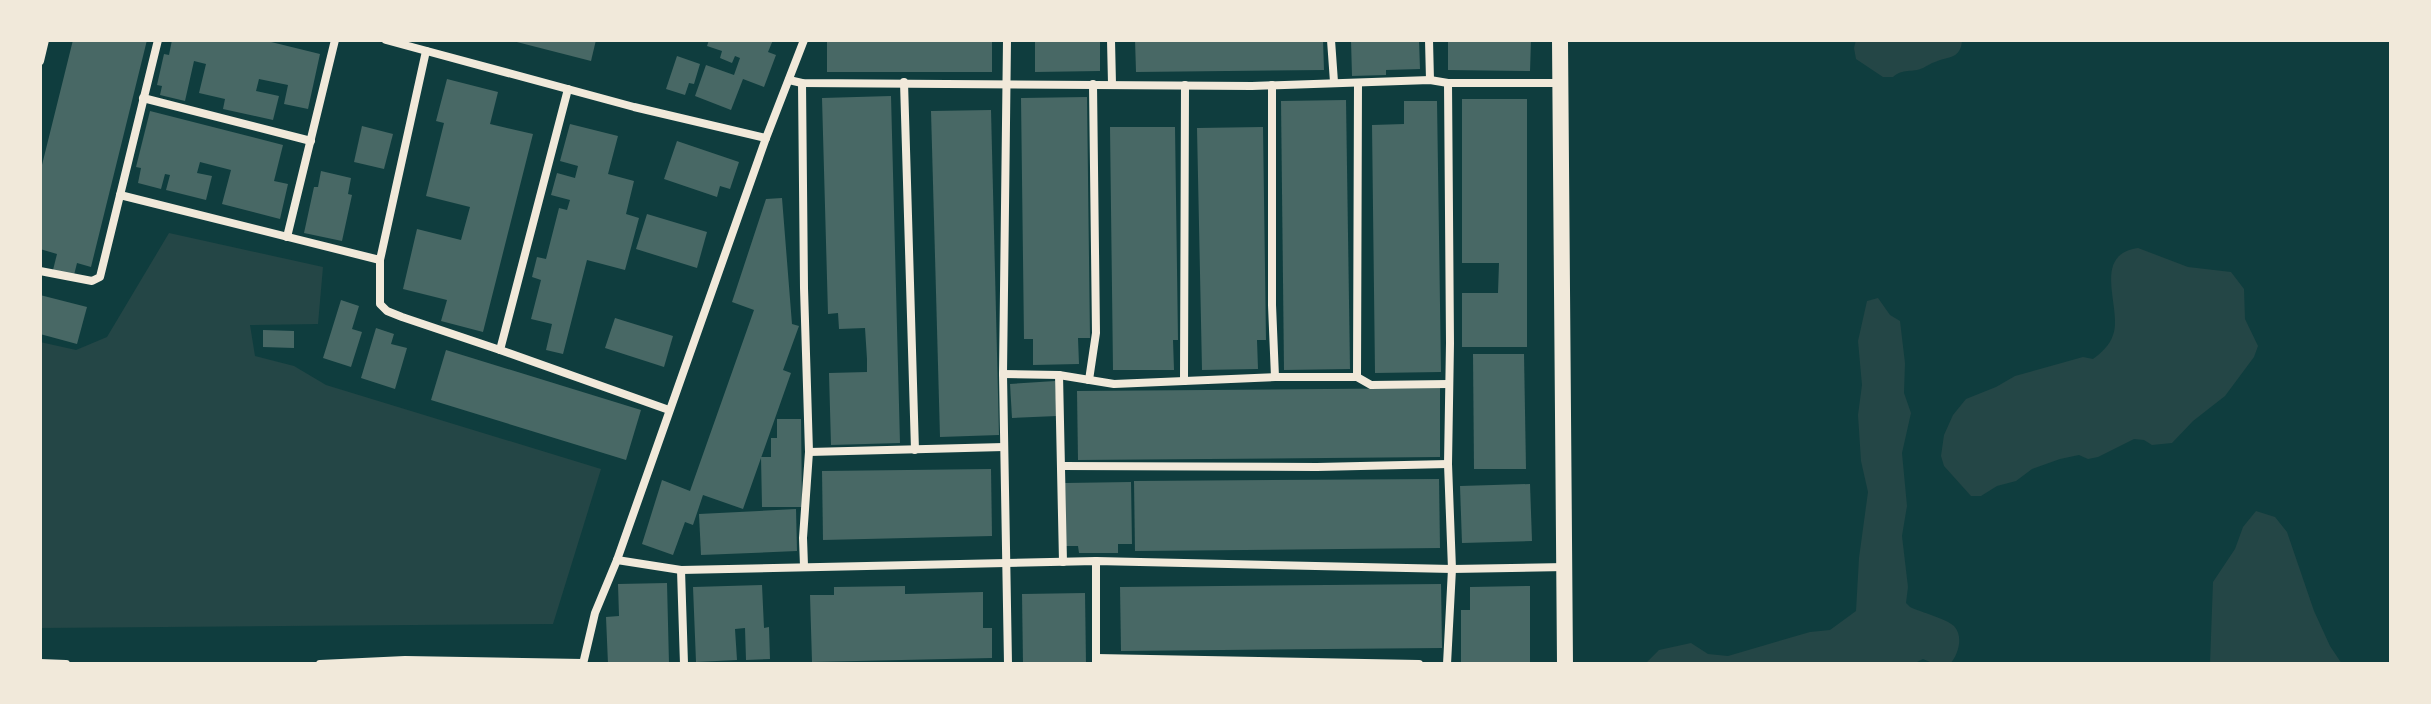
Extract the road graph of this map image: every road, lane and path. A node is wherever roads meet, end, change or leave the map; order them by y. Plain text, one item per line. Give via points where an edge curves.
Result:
1 (45, 40) edge
2 (158, 40) edge
3 (335, 40) edge
4 (386, 40) edge
5 (804, 40) edge
6 (1007, 40) edge
7 (1111, 40) edge
8 (1331, 40) edge
9 (1429, 40) edge
10 (1560, 40) edge
11 (426, 51) junction
12 (40, 61) edge
13 (789, 80) junction
14 (1430, 80) junction
15 (904, 82) junction
16 (1334, 82) junction
17 (802, 83) junction
18 (1358, 83) junction
19 (1448, 83) junction
20 (1559, 83) junction
21 (1006, 84) junction
22 (1093, 84) junction
23 (1112, 84) junction
24 (1185, 85) junction
25 (1272, 85) junction
26 (568, 89) junction
27 (143, 98) junction
28 (766, 138) junction
29 (311, 141) junction
30 (120, 195) junction
31 (287, 237) junction
32 (380, 260) junction
33 (40, 271) edge
34 (500, 350) junction
35 (1003, 374) junction
36 (1059, 375) junction
37 (1275, 377) junction
38 (1357, 377) junction
39 (1089, 380) junction
40 (1184, 381) junction
41 (1448, 384) junction
42 (669, 410) junction
43 (1004, 447) junction
44 (915, 450) junction
45 (809, 452) junction
46 (1448, 464) junction
47 (1062, 466) junction
48 (617, 560) junction
49 (1096, 561) junction
50 (1063, 562) junction
51 (1005, 563) junction
52 (804, 566) junction
53 (1566, 567) junction
54 (1452, 569) junction
55 (681, 570) junction
56 (1096, 661) edge
57 (405, 662) edge
58 (40, 663) edge
59 (583, 663) edge
60 (66, 664) edge
61 (320, 664) edge
62 (684, 664) edge
63 (1008, 664) edge
64 (1419, 664) edge
65 (1447, 664) edge
66 (1565, 664) edge

1 - 12 street
2 - 27 street
3 - 29 street
4 - 11 street
5 - 13 street
6 - 21 street
7 - 23 street
8 - 16 street
9 - 14 street
10 - 20 main road
11 - 26 street
11 - 32 street
13 - 17 street
13 - 28 street
14 - 18 street
14 - 19 street
15 - 17 street
15 - 21 street
15 - 44 street
16 - 18 street
16 - 25 street
17 - 45 street
18 - 38 street
19 - 20 street
19 - 41 street
20 - 53 main road
21 - 22 street
21 - 35 street
22 - 23 street
22 - 39 street via 1096,333
23 - 24 street
24 - 25 street
24 - 40 street
25 - 37 street
26 - 28 street
26 - 34 street
27 - 29 street
27 - 30 street
28 - 42 street
29 - 31 street
30 - 31 street
30 - 33 street via 100,277 92,281
31 - 32 street
32 - 34 street via 380,304 387,311
34 - 42 street
35 - 36 street
35 - 43 street
36 - 39 street
36 - 47 street
37 - 38 street
37 - 40 street
38 - 41 street via 1371,385
39 - 40 street
41 - 46 street
42 - 48 street
43 - 44 street
43 - 51 street
44 - 45 street
45 - 52 street
46 - 47 street
46 - 54 street
47 - 50 street
48 - 55 street
48 - 59 street via 595,613
49 - 50 street
49 - 54 street
49 - 56 street
50 - 51 street
51 - 52 street
51 - 63 street
52 - 55 street
53 - 54 street
53 - 66 main road
54 - 65 street
55 - 62 street
56 - 64 street
57 - 59 street
57 - 61 street
58 - 60 street

